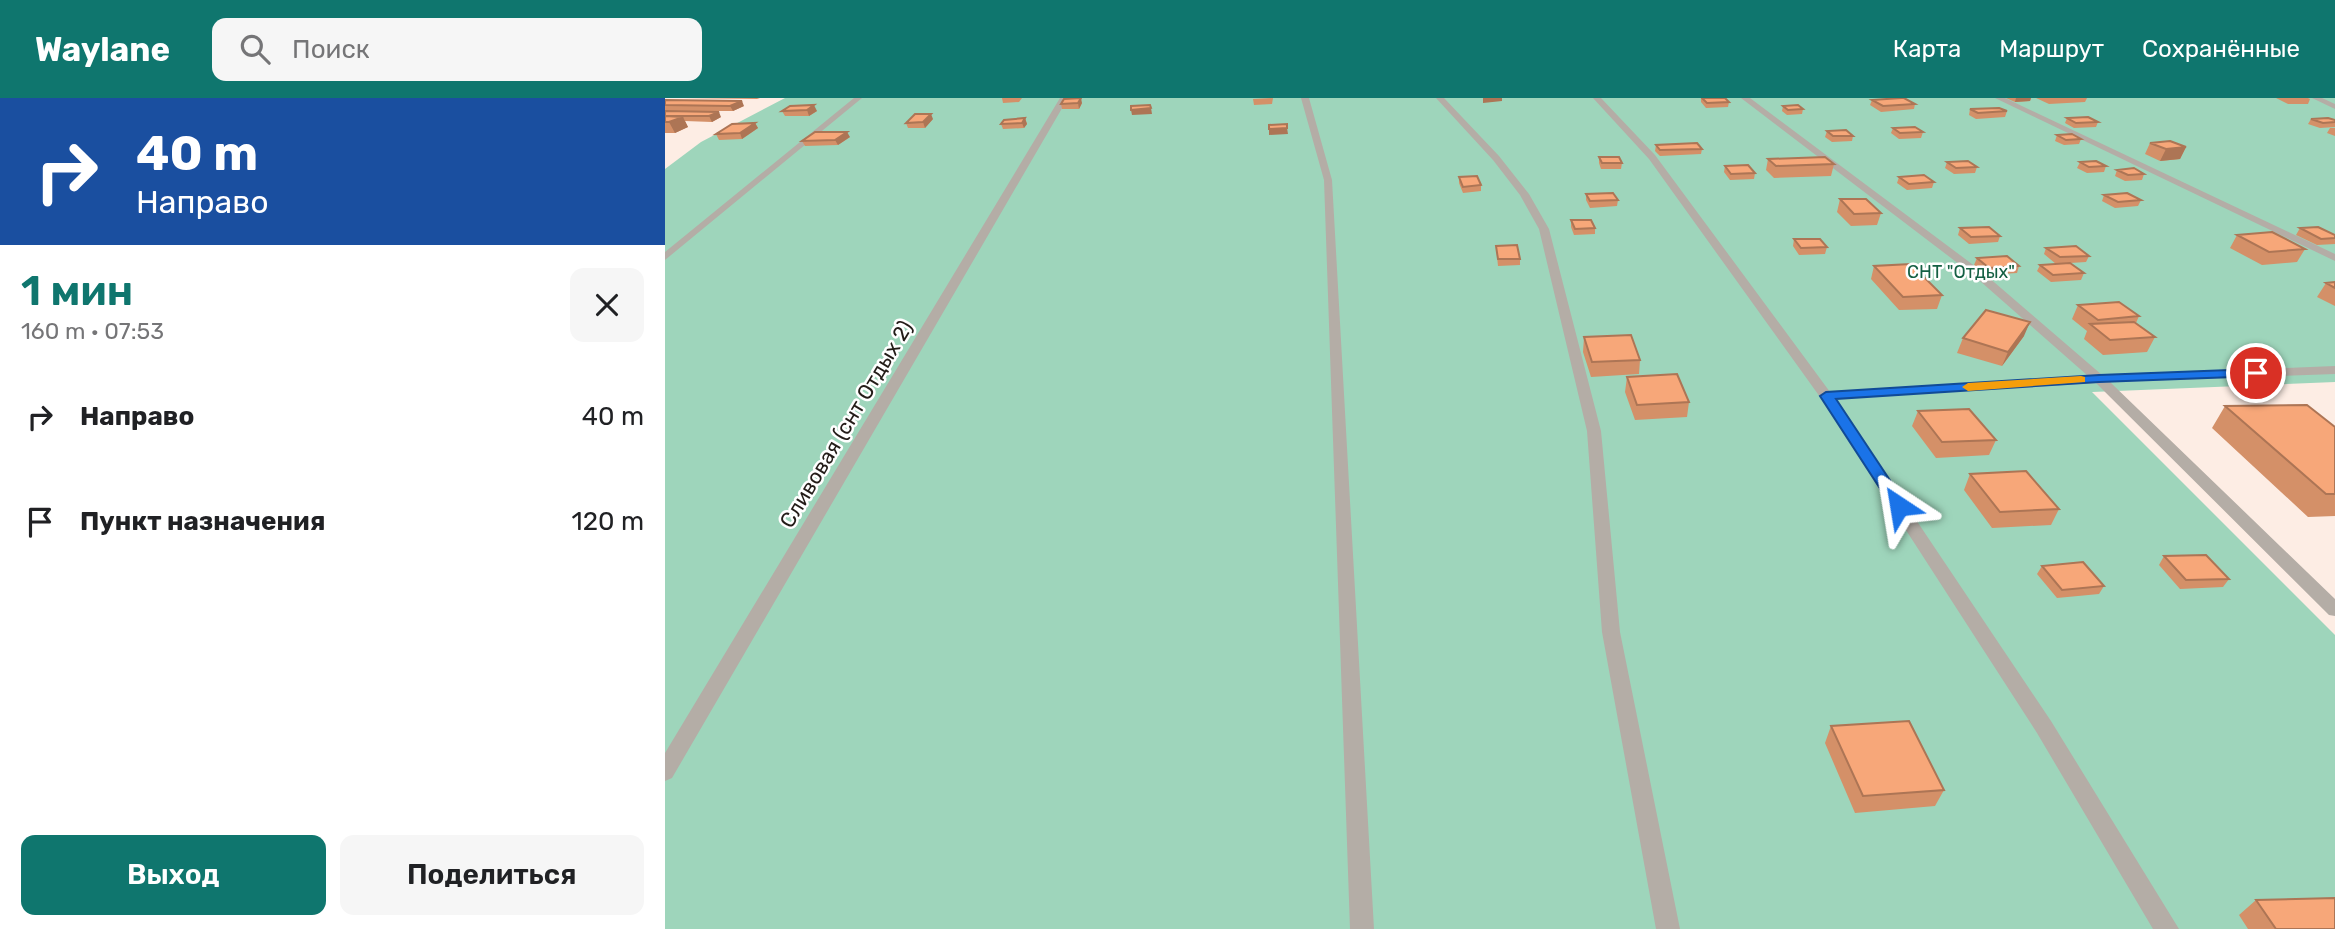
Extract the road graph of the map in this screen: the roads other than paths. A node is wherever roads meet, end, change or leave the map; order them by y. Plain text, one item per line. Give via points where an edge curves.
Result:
1 (858, 98) edge
2 (1064, 98) edge
3 (1305, 98) edge
4 (1440, 98) edge
5 (1597, 98) edge
6 (1745, 98) edge
7 (1999, 98) edge
8 (2316, 98) edge
9 (2335, 107) edge
10 (665, 257) edge
11 (2335, 258) edge
12 (2335, 370) edge
13 (2099, 379) junction
14 (1826, 396) junction
15 (2335, 610) edge
16 (665, 772) edge
17 (1362, 929) edge
18 (1668, 929) edge
19 (2167, 929) edge

1 - 10 lane
2 - 16 lane, Сливовая (снт Отдых 2)
3 - 17 lane via 1328,180
4 - 18 lane via 1517,185 1544,229 1594,431 1611,632
5 - 14 lane via 1652,157
6 - 13 lane via 1976,272
7 - 11 lane
8 - 9 lane
12 - 13 lane
13 - 14 lane
13 - 15 lane
14 - 19 lane via 2044,727

